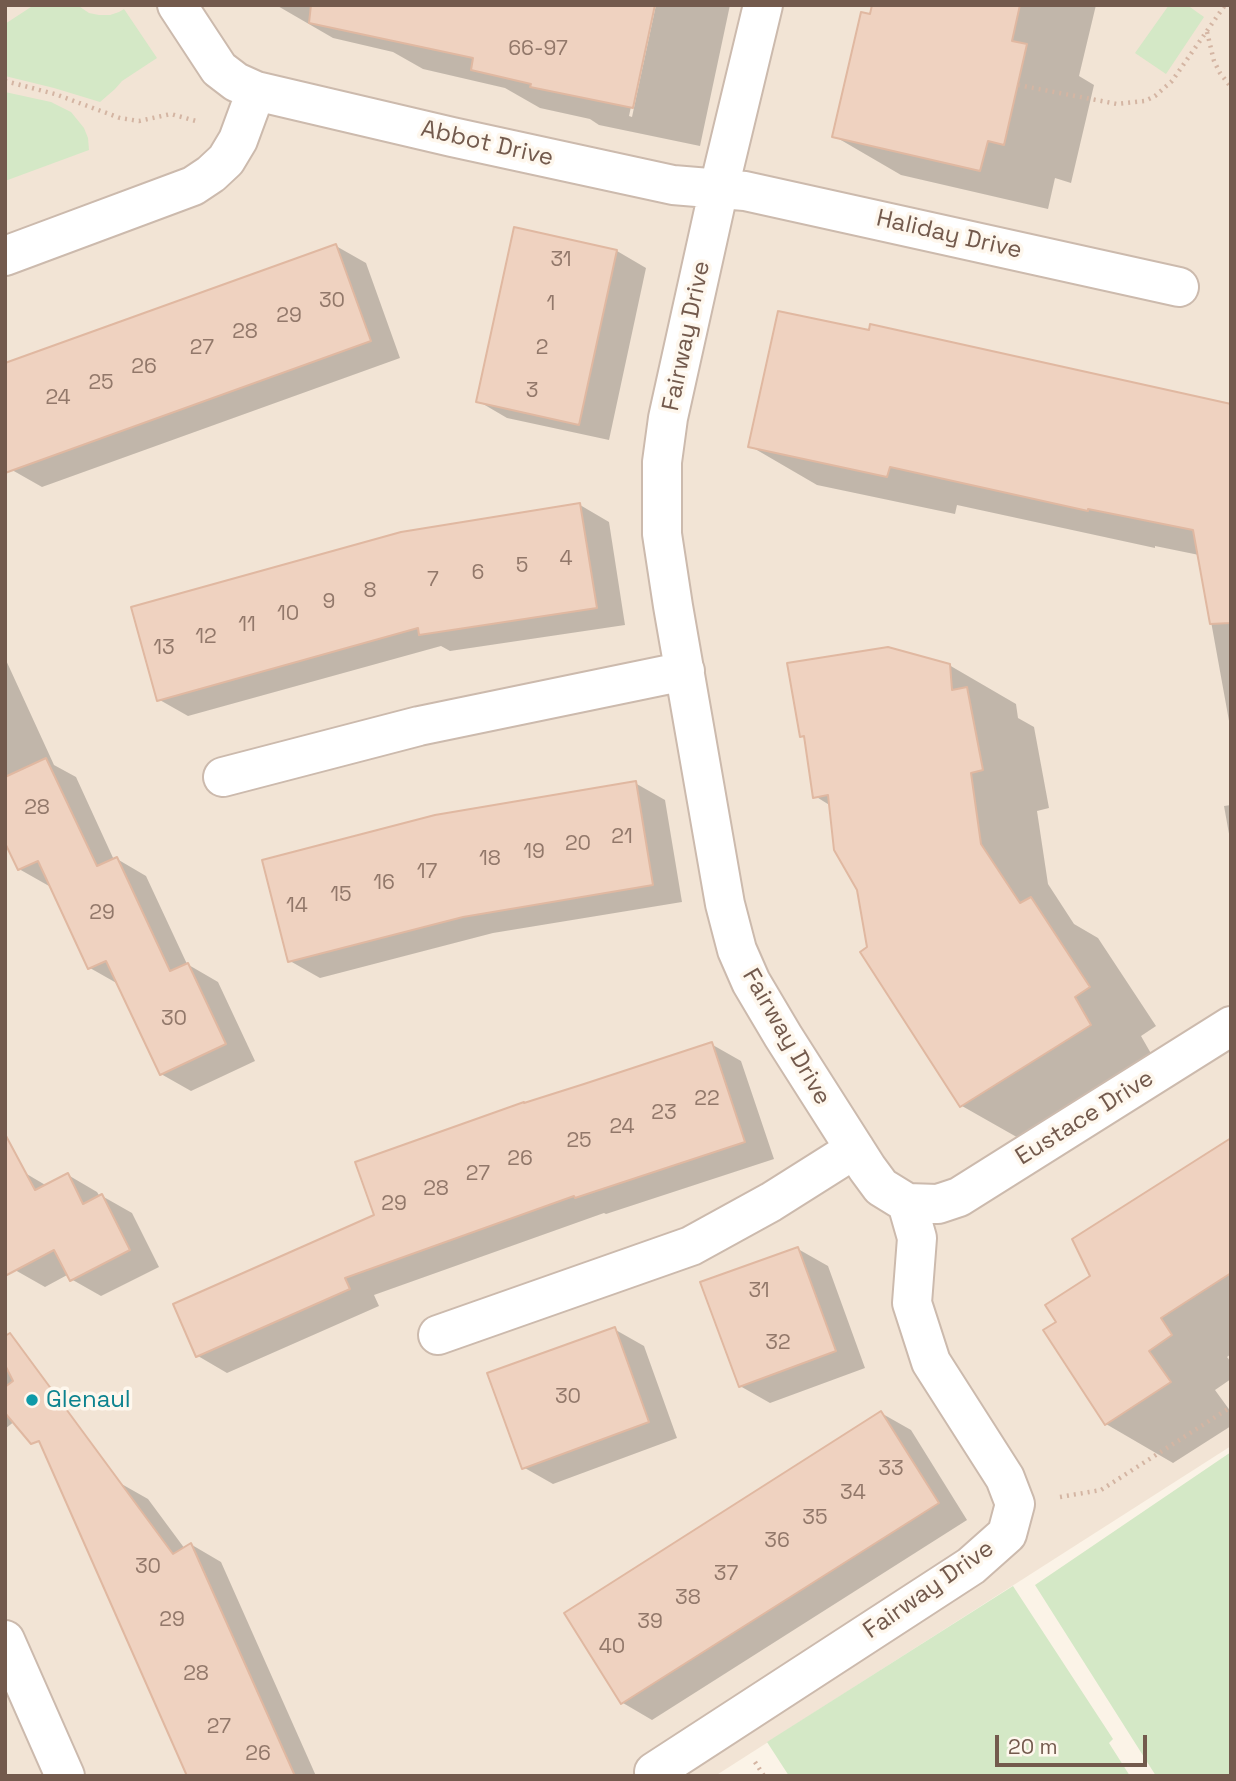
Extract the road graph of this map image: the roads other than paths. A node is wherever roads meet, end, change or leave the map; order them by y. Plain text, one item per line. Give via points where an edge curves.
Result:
1 (177, 5) edge
2 (763, 5) edge
3 (256, 91) junction
4 (719, 188) junction
5 (5, 256) edge
6 (1179, 287) dead end
7 (685, 671) junction
8 (223, 777) dead end
9 (1231, 1026) edge
10 (855, 1149) junction
11 (922, 1203) junction
12 (438, 1335) dead end
13 (5, 1640) edge
14 (654, 1772) dead end
15 (65, 1776) edge

1 - 3 street, Abbot Drive via 219,69
2 - 4 street, Fairway Drive
3 - 4 street, Abbot Drive via 673,185
3 - 5 street via 226,160 193,186
4 - 6 street, Haliday Drive
4 - 7 street, Fairway Drive via 662,462 662,534
7 - 8 street via 419,726
7 - 10 street, Fairway Drive via 737,950 769,1014
9 - 11 street, Eustace Drive via 959,1198
10 - 11 street, Fairway Drive via 881,1187
10 - 12 street via 691,1246
11 - 14 street, Fairway Drive via 912,1303 931,1362 1005,1478 1014,1504 1007,1534 971,1566
13 - 15 street

